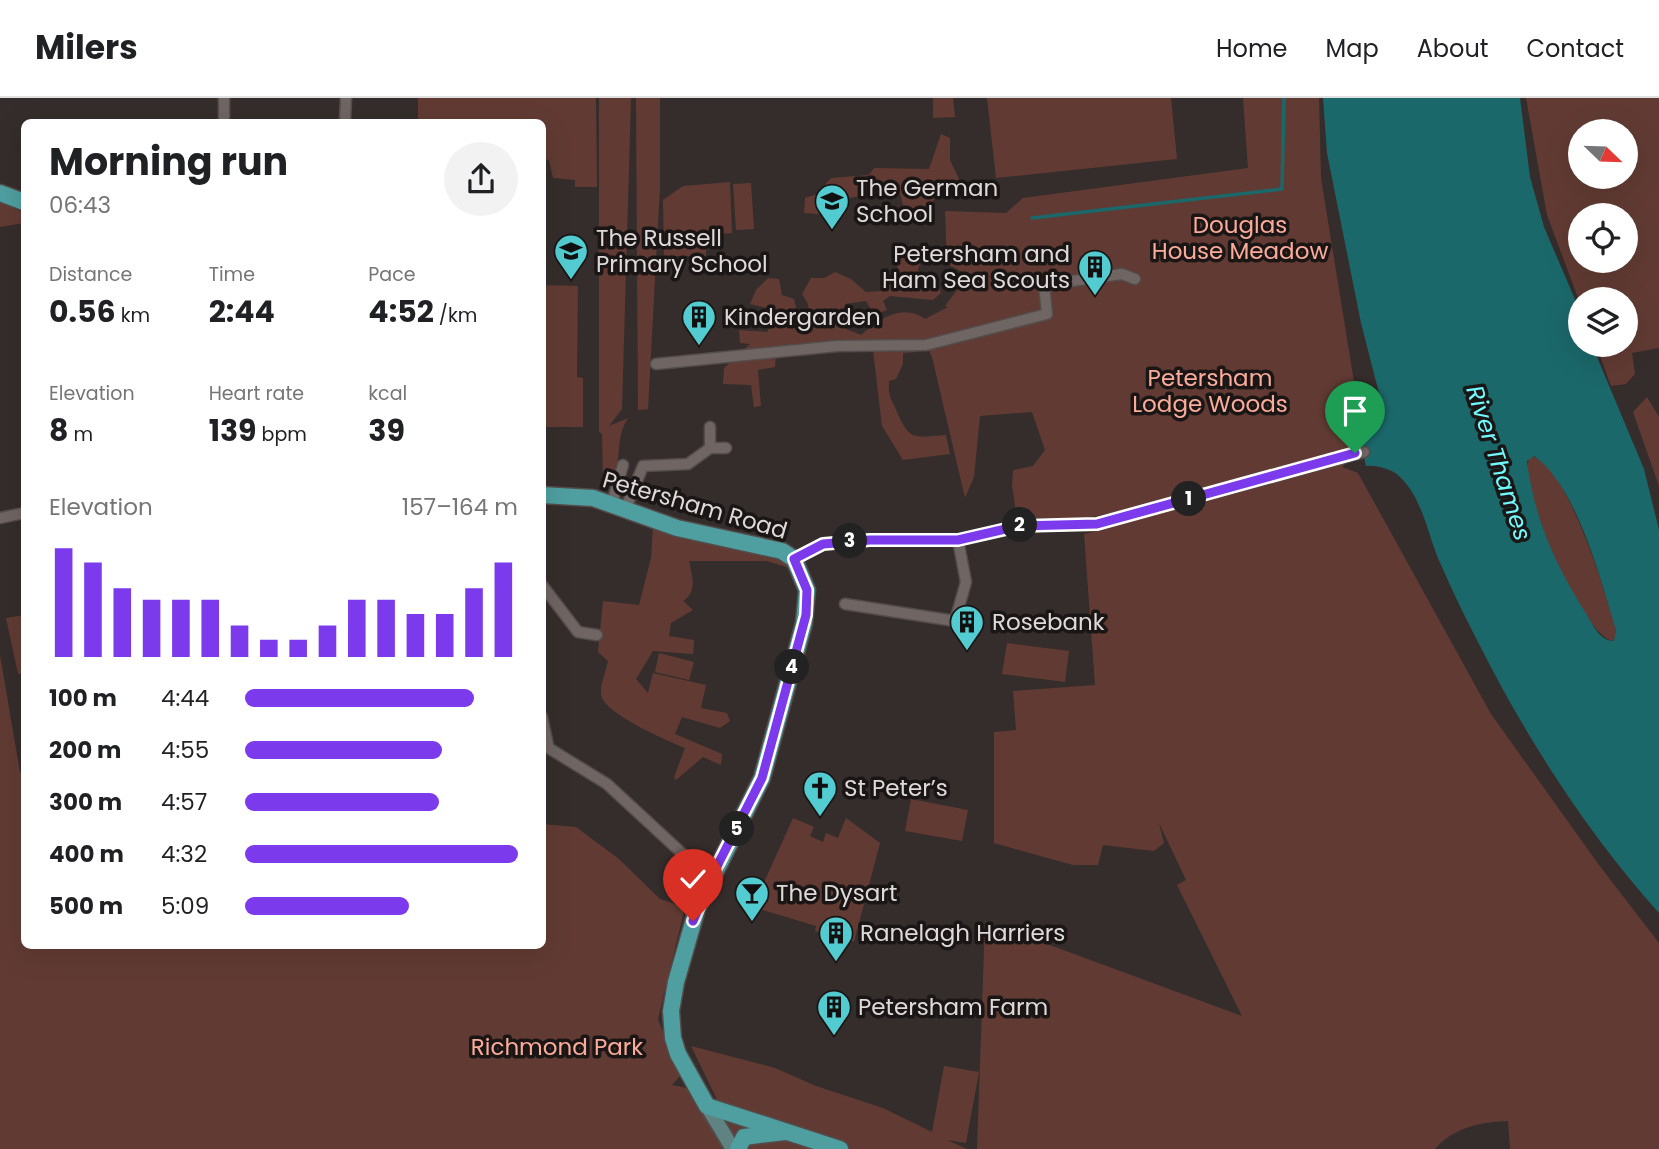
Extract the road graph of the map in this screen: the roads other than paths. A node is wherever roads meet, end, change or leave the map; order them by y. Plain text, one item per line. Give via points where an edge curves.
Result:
1 (224, 98) edge
2 (346, 98) edge
3 (224, 119) edge
4 (345, 119) edge
5 (0, 193) edge
6 (21, 201) edge
7 (1135, 279) dead end
8 (656, 364) dead end
9 (710, 427) dead end
10 (710, 448) junction
11 (726, 448) dead end
12 (1364, 452) dead end
13 (623, 465) dead end
14 (546, 495) edge
15 (619, 506) junction
16 (21, 514) edge
17 (0, 518) edge
18 (958, 540) junction
19 (794, 559) junction
20 (546, 590) edge
21 (845, 604) dead end
22 (597, 635) dead end
23 (546, 746) edge
24 (712, 876) junction
25 (707, 1106) junction
26 (791, 1131) junction
27 (735, 1149) edge
28 (840, 1149) edge

1 - 3 street
2 - 4 street
5 - 6 main road
7 - 8 street via 1122,274 1044,285 1047,314 926,345 837,346
9 - 10 street
10 - 11 street
10 - 15 street via 688,464 643,466
12 - 18 street via 1097,524 1019,526
13 - 15 street
14 - 15 main road, Petersham Road via 587,496
15 - 19 main road, Petersham Road via 677,528 782,551
16 - 17 street
18 - 19 street via 823,544
18 - 21 street via 966,582 955,621
19 - 24 main road, Petersham Road via 807,590 804,623 762,778
20 - 22 street via 578,632
23 - 24 street via 607,784
24 - 25 main road, Petersham Road via 690,931 671,1011 678,1054
25 - 26 main road
25 - 27 main road
26 - 27 main road via 744,1137
26 - 28 main road

